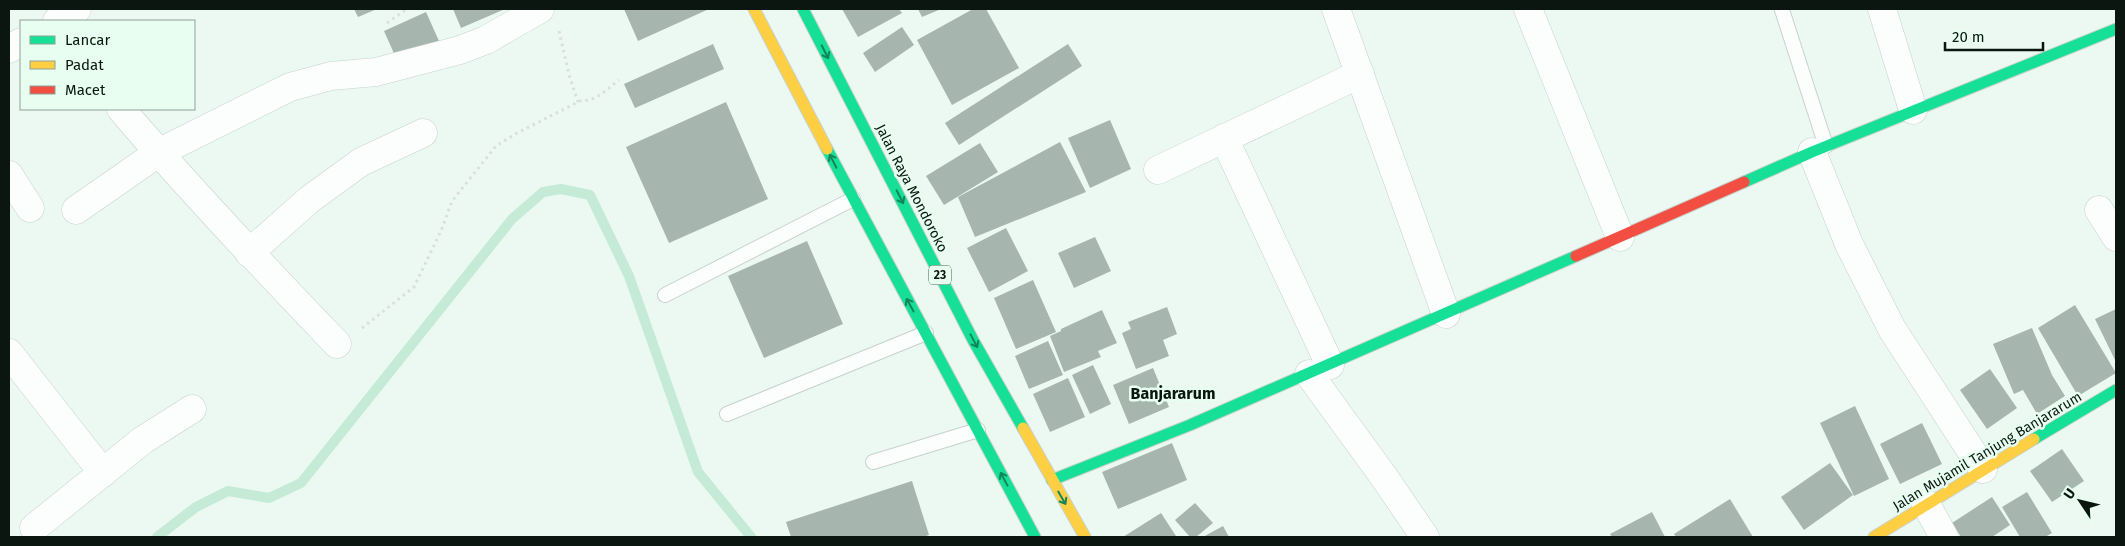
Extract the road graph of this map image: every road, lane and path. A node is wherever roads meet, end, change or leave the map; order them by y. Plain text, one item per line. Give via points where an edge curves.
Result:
1 (77, 9) edge
2 (406, 9) edge
3 (754, 9) edge
4 (803, 9) edge
5 (1336, 9) edge
6 (1528, 9) edge
7 (1882, 9) edge
8 (1782, 10) edge
9 (549, 17) edge
10 (59, 20) edge
11 (387, 23) dead end
12 (2116, 29) edge
13 (20, 43) edge
14 (9, 49) edge
15 (1360, 74) junction
16 (619, 80) dead end
17 (578, 102) junction
18 (122, 110) edge
19 (1913, 110) junction
20 (423, 133) dead end
21 (1224, 138) junction
22 (1819, 149) junction
23 (158, 153) junction
24 (1158, 170) dead end
25 (9, 175) edge
26 (853, 199) junction
27 (30, 208) dead end
28 (76, 210) dead end
29 (2099, 210) dead end
30 (1620, 237) junction
31 (2116, 237) edge
32 (250, 253) junction
33 (665, 295) dead end
34 (1446, 314) junction
35 (926, 333) junction
36 (337, 344) joint
37 (9, 353) edge
38 (1319, 369) junction
39 (2116, 390) edge
40 (192, 410) dead end
41 (727, 414) dead end
42 (978, 430) junction
43 (873, 462) dead end
44 (1983, 469) junction
45 (103, 473) junction
46 (1052, 480) junction
47 (1926, 504) junction
48 (34, 528) dead end
49 (1034, 537) edge
50 (1085, 537) edge
51 (1425, 537) edge
52 (1874, 537) edge
53 (1944, 537) edge

1 - 10 street
2 - 11 path
26 -> 3 main road
4 -> 46 main road, Jalan Raya Mondoroko / 23 via 973,340
5 - 15 street
6 - 30 street
7 - 19 street
8 - 22 lane
9 - 17 path
9 - 23 street via 460,50 376,72 331,76 290,87
12 - 19 main road
13 - 14 street
15 - 21 street
15 - 34 street
16 - 17 path via 604,93 589,101
17 - 36 path via 496,146 452,201 414,287 352,337
18 - 23 street
19 - 22 main road
20 - 32 street via 361,162 310,199
21 - 24 street
21 - 38 street
22 - 30 main road
22 - 44 street via 1849,244 1892,329
23 - 28 street
23 - 32 street
25 - 27 street
26 - 33 lane
35 -> 26 main road
29 - 31 street
30 - 34 main road
32 - 36 street
34 - 38 main road
35 - 41 lane
35 - 42 main road
37 - 45 street
38 - 46 main road
38 - 51 street via 1384,477
39 - 44 main road, Jalan Mujamil Tanjung Banjararum
40 - 45 street via 143,440
42 - 43 lane
49 -> 42 main road
44 - 47 main road, Jalan Mujamil Tanjung Banjararum
45 - 48 street
46 -> 50 main road, Jalan Raya Mondoroko / 23
47 - 52 main road, Jalan Mujamil Tanjung Banjararum
47 - 53 street

